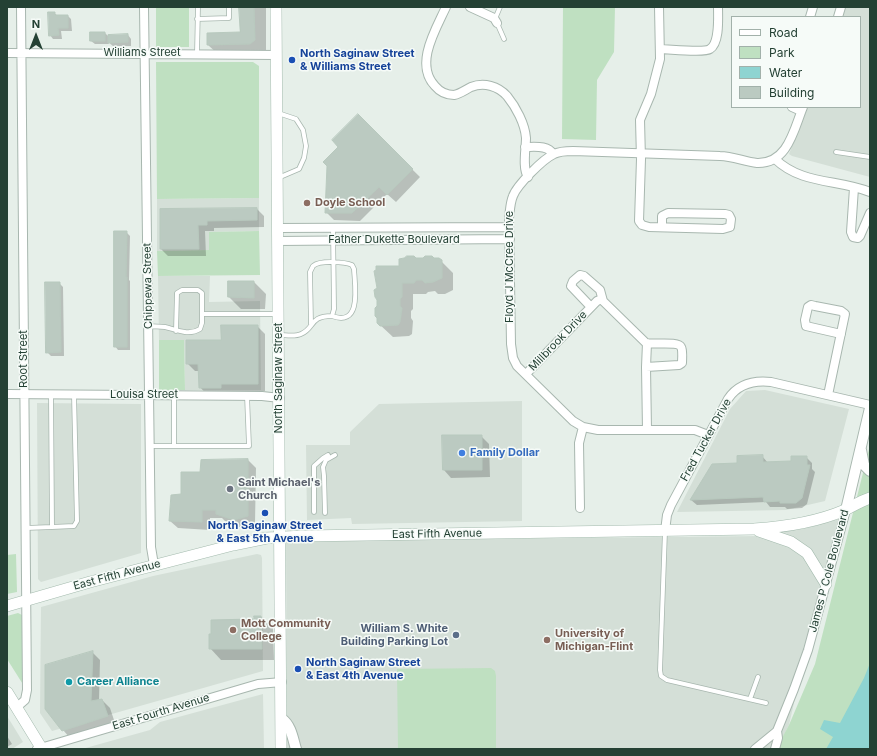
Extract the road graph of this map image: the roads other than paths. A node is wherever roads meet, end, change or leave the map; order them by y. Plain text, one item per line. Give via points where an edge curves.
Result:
1 (21, 7) edge
2 (144, 7) edge
3 (198, 7) edge
4 (229, 7) edge
5 (276, 7) edge
6 (446, 7) edge
7 (470, 7) edge
8 (500, 7) edge
9 (659, 7) edge
10 (718, 7) edge
11 (197, 19) junction
12 (496, 21) junction
13 (504, 39) dead end
14 (660, 49) junction
15 (7, 53) edge
16 (21, 53) junction
17 (145, 54) junction
18 (197, 54) junction
19 (277, 55) junction
20 (802, 109) edge
21 (278, 113) junction
22 (525, 147) junction
23 (640, 152) junction
24 (836, 152) dead end
25 (553, 154) junction
26 (870, 157) edge
27 (774, 159) junction
28 (528, 177) junction
29 (278, 178) junction
30 (854, 188) junction
31 (870, 192) edge
32 (870, 213) edge
33 (458, 227) junction
34 (510, 227) junction
35 (662, 227) junction
36 (278, 228) junction
37 (333, 228) junction
38 (430, 228) junction
39 (458, 239) junction
40 (510, 239) junction
41 (333, 240) junction
42 (430, 240) junction
43 (278, 241) junction
44 (333, 263) junction
45 (602, 299) junction
46 (591, 307) junction
47 (202, 314) junction
48 (279, 314) junction
49 (332, 316) junction
50 (311, 324) junction
51 (149, 326) junction
52 (176, 331) junction
53 (841, 334) junction
54 (279, 335) junction
55 (647, 343) junction
56 (646, 366) junction
57 (526, 374) junction
58 (7, 394) edge
59 (24, 394) junction
60 (51, 395) junction
61 (74, 395) junction
62 (148, 395) junction
63 (828, 395) junction
64 (174, 396) junction
65 (247, 396) junction
66 (280, 398) junction
67 (870, 407) edge
68 (584, 427) junction
69 (647, 430) junction
70 (708, 435) junction
71 (150, 446) junction
72 (174, 446) junction
73 (860, 446) junction
74 (328, 455) dead end
75 (335, 455) dead end
76 (870, 471) edge
77 (870, 498) edge
78 (580, 508) dead end
79 (846, 510) junction
80 (314, 512) dead end
81 (325, 513) dead end
82 (52, 527) junction
83 (26, 528) junction
84 (754, 529) junction
85 (665, 531) junction
86 (280, 536) junction
87 (154, 565) junction
88 (826, 584) junction
89 (27, 600) junction
90 (7, 606) edge
91 (758, 677) dead end
92 (282, 682) junction
93 (7, 692) edge
94 (750, 699) junction
95 (766, 703) dead end
96 (17, 707) junction
97 (282, 719) junction
98 (777, 731) junction
99 (40, 748) edge
100 (282, 749) edge
101 (296, 749) edge
102 (756, 749) edge
103 (775, 749) edge

1 - 16 street, Root Street
2 - 17 street, Chippewa Street
3 - 11 lane
4 - 11 lane via 229,18
5 - 19 main road, North Saginaw Street
6 - 22 street via 428,48 429,78 437,88 447,94 456,94 482,85 500,90 510,100 518,115 525,133
7 - 12 street
8 - 12 lane
9 - 14 street
10 - 14 street via 717,35 710,49
11 - 18 lane
12 - 13 lane
14 - 23 street via 651,94 640,120
15 - 16 street, Williams Street
16 - 17 street, Williams Street
16 - 59 street, Root Street
17 - 18 street, Williams Street
17 - 51 street, Chippewa Street
18 - 19 street, Williams Street
19 - 21 main road, North Saginaw Street
20 - 27 street via 785,150
21 - 29 main road, North Saginaw Street
21 - 29 lane via 296,119 303,130 306,146 299,169
22 - 25 street via 546,148
22 - 28 street via 525,170
23 - 25 street via 561,151
23 - 27 street via 726,156 758,163
23 - 35 street via 639,219 644,226
24 - 26 lane
25 - 28 street, Floyd J McCree Drive
27 - 30 street via 808,178
28 - 34 street, Floyd J McCree Drive via 513,196
29 - 36 main road, North Saginaw Street
30 - 31 street
30 - 32 street via 851,232 853,237 860,236
33 - 34 street, Father Dukette Boulevard
33 - 38 street, Father Dukette Boulevard
33 - 39 street
34 - 40 street, Floyd J McCree Drive
35 - 35 street via 726,229 730,227 731,219 725,214 668,213 662,216
36 - 37 street, Father Dukette Boulevard
36 - 43 main road, North Saginaw Street
37 - 38 street, Father Dukette Boulevard
37 - 41 lane
38 - 42 street
39 - 40 street, Father Dukette Boulevard
39 - 42 street, Father Dukette Boulevard
40 - 57 street, Floyd J McCree Drive via 511,350 515,362
41 - 42 street, Father Dukette Boulevard
41 - 43 street, Father Dukette Boulevard
41 - 44 lane
43 - 48 main road, North Saginaw Street
44 - 49 lane
44 - 49 lane via 352,265 355,305 345,318
44 - 50 lane via 320,263 313,266 310,272
45 - 46 street, Millbrook Drive
45 - 46 street, Millbrook Drive via 601,292 591,282 584,276 577,276 572,282 572,288
45 - 55 street, Millbrook Drive
46 - 57 street, Millbrook Drive
47 - 48 lane
47 - 52 lane via 200,329 195,332
47 - 52 lane via 202,293 198,290 182,290 177,293
48 - 54 main road, North Saginaw Street
49 - 50 lane via 318,318
50 - 54 lane via 299,335
51 - 52 lane
51 - 62 street, Chippewa Street
53 - 53 street via 844,313 813,305 808,307 806,326
53 - 63 street
54 - 66 main road, North Saginaw Street
55 - 56 street
55 - 56 street via 679,345 682,348 682,361 677,366
56 - 69 street
57 - 68 street, Floyd J McCree Drive via 573,421
58 - 59 street, Louisa Street
59 - 60 street, Louisa Street
59 - 83 street, Root Street
60 - 61 street, Louisa Street
60 - 82 lane
61 - 62 street, Louisa Street
61 - 82 lane via 77,521 74,526
62 - 64 street, Louisa Street
62 - 71 street, Chippewa Street
63 - 67 street, Fred Tucker Drive
63 - 70 street, Fred Tucker Drive via 771,382 746,384 731,395
64 - 65 street, Louisa Street
64 - 72 lane
65 - 66 street, Louisa Street
65 - 72 lane via 249,446
66 - 86 main road, North Saginaw Street
67 - 73 street, James P Cole Boulevard
68 - 69 street, Floyd J McCree Drive via 598,430
68 - 78 street via 579,443
69 - 70 street, Floyd J McCree Drive via 694,430
70 - 85 street, Fred Tucker Drive via 669,508
71 - 72 lane
71 - 87 street, Chippewa Street via 151,547
73 - 76 street via 864,465
73 - 79 street, James P Cole Boulevard
74 - 80 lane via 314,466
75 - 81 lane via 325,462 323,467
77 - 79 main road, East Fifth Avenue
79 - 84 main road, East Fifth Avenue via 820,519
79 - 88 street, James P Cole Boulevard
82 - 83 lane
83 - 89 street, Root Street
84 - 85 main road, East Fifth Avenue
84 - 88 main road via 791,542 807,553
85 - 86 main road, East Fifth Avenue
85 - 94 lane via 661,676 667,680
86 - 87 main road, East Fifth Avenue via 256,539
86 - 92 main road, North Saginaw Street
87 - 89 main road, East Fifth Avenue
88 - 98 street, James P Cole Boulevard via 808,650
89 - 90 main road, East Fifth Avenue
89 - 96 street, Root Street via 27,693 25,700
91 - 94 lane
92 - 97 main road, North Saginaw Street
92 - 99 street, East Fourth Avenue via 258,684
93 - 96 main road
94 - 95 lane
96 - 99 main road
97 - 100 main road, North Saginaw Street
97 - 101 street via 291,731
98 - 102 street, James P Cole Boulevard
98 - 103 street, James P Cole Boulevard

